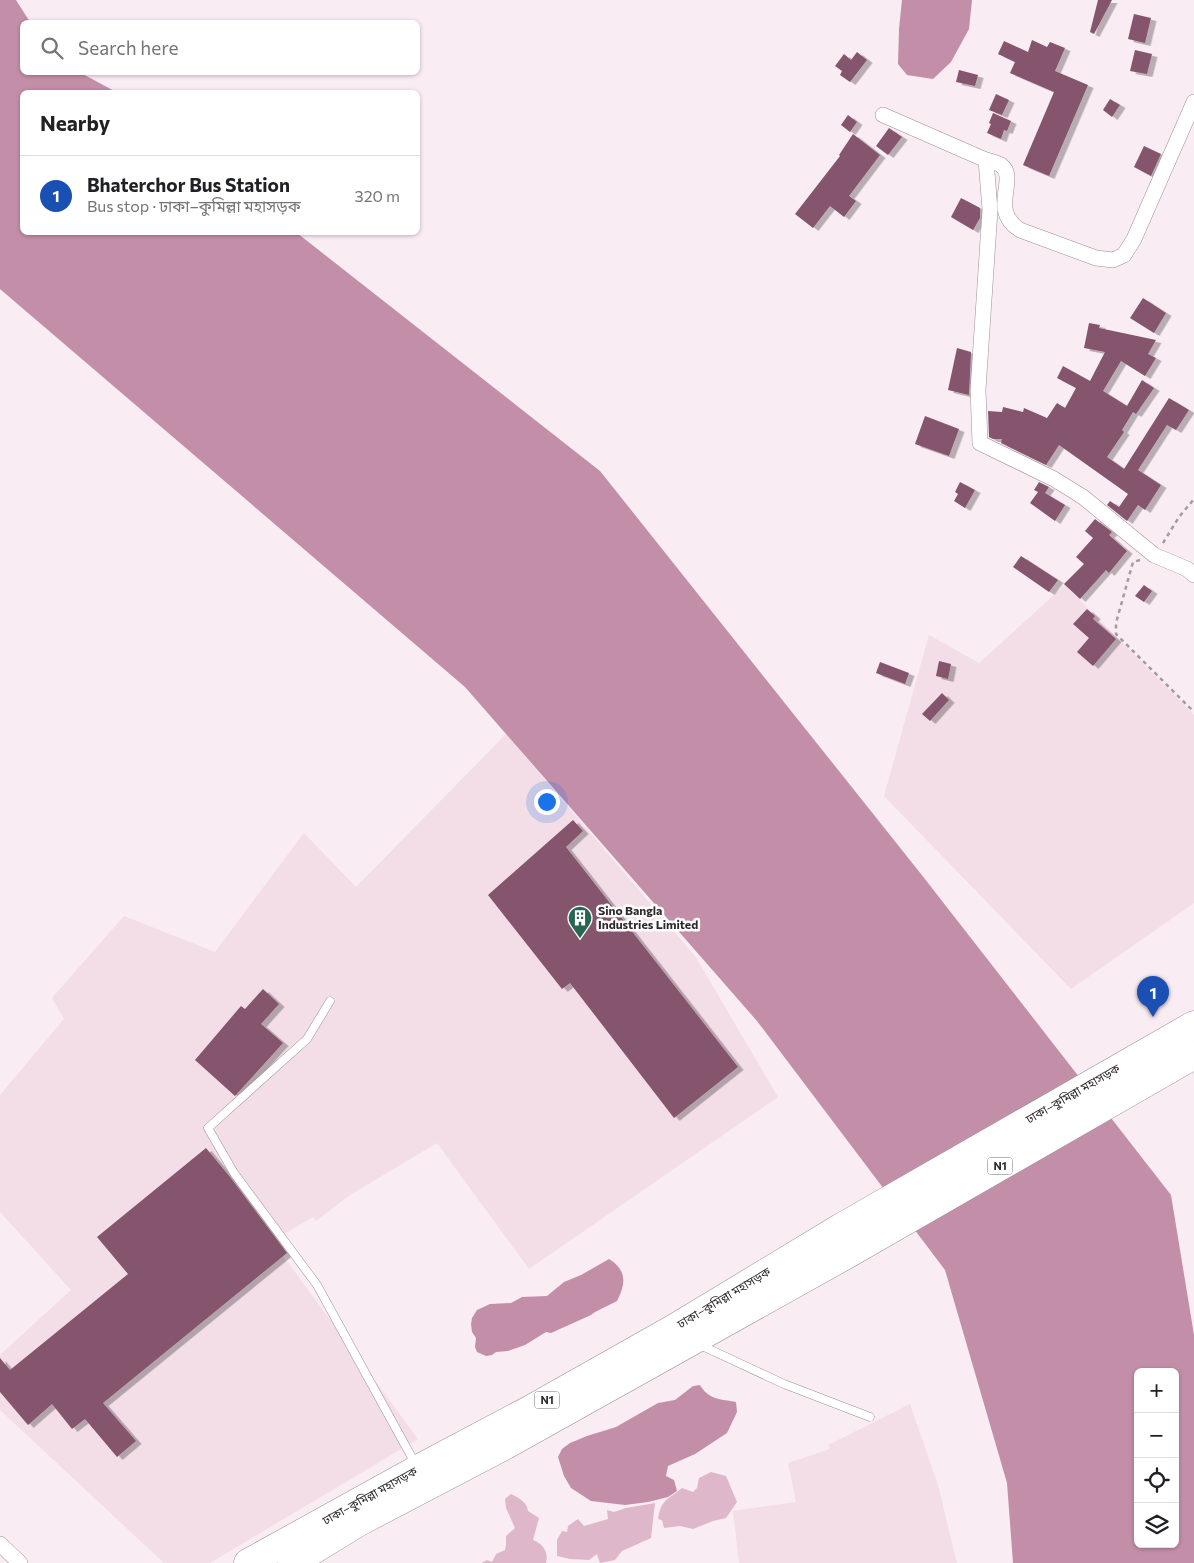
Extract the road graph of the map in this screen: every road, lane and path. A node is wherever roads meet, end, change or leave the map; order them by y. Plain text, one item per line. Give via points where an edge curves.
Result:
1 (1194, 102) edge
2 (883, 115) dead end
3 (986, 160) junction
4 (1194, 499) edge
5 (1154, 555) junction
6 (1194, 575) edge
7 (1194, 712) edge
8 (330, 1001) dead end
9 (1194, 1025) edge
10 (1194, 1054) edge
11 (1150, 1064) junction
12 (691, 1341) junction
13 (870, 1417) dead end
14 (418, 1469) junction
15 (0, 1544) edge
16 (20, 1563) edge
17 (248, 1563) edge
18 (292, 1563) edge

1 - 3 street via 1134,239 1124,255 1113,260 1096,258 1012,225 1004,209 1005,169
2 - 3 street
3 - 5 street via 990,210 978,390 980,443 1083,497
4 - 5 path
5 - 6 street
5 - 7 path via 1133,562 1116,622 1116,634
8 - 14 lane via 307,1039 208,1128 234,1173 317,1285
9 - 11 highway, ঢাকা–কুমিল্লা মহাসড়ক / N1
10 - 11 highway, ঢাকা–কুমিল্লা মহাসড়ক / N1
11 - 12 highway, ঢাকা–কুমিল্লা মহাসড়ক / N1 via 846,1255
11 - 14 highway, ঢাকা–কুমিল্লা মহাসড়ক / N1 via 840,1228 533,1408
12 - 13 lane via 784,1384
12 - 18 highway, ঢাকা–কুমিল্লা মহাসড়ক / N1 via 504,1446 359,1522
14 - 17 highway, ঢাকা–কুমিল্লা মহাসড়ক / N1
15 - 16 street

